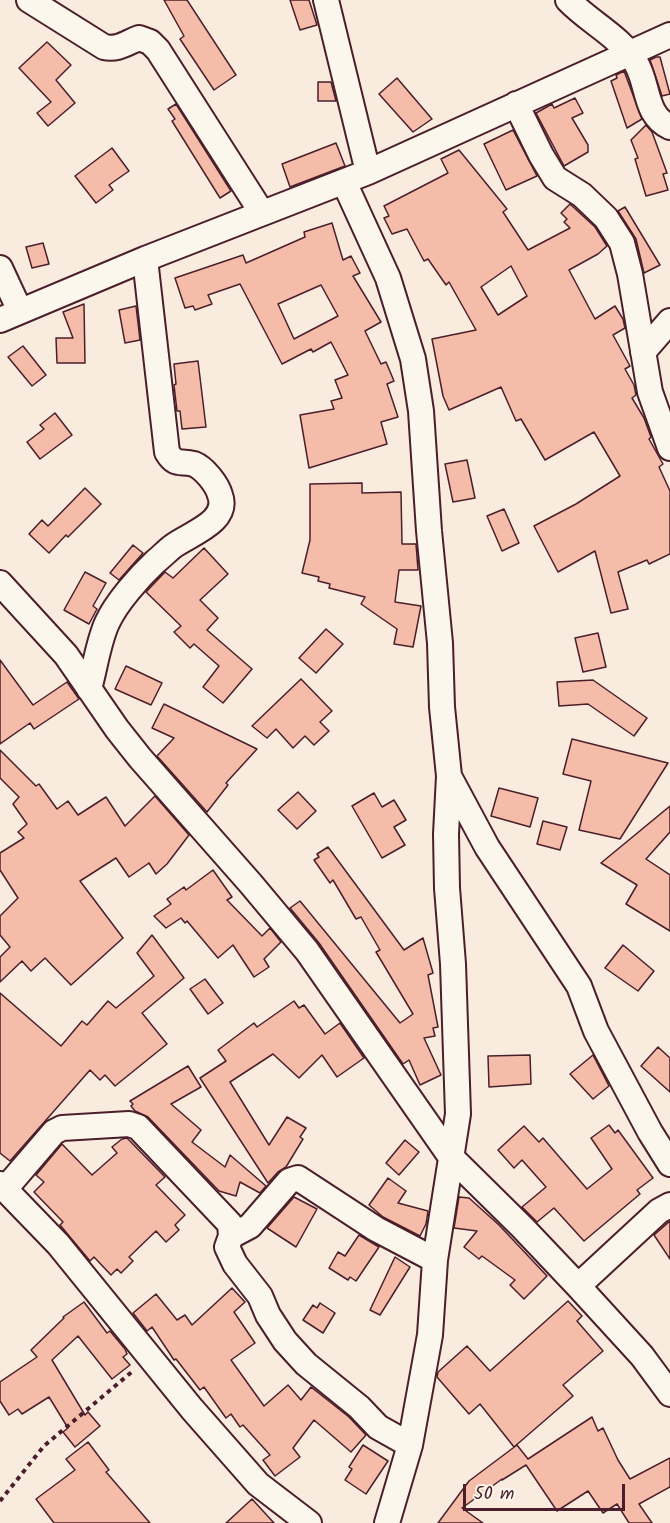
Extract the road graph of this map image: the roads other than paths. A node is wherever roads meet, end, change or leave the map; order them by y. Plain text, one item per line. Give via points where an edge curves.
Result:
1 (29, 0) edge
2 (326, 0) edge
3 (568, 0) edge
4 (670, 35) edge
5 (630, 53) junction
6 (516, 104) junction
7 (670, 127) edge
8 (368, 172) junction
9 (344, 182) junction
10 (262, 213) junction
11 (145, 259) junction
12 (0, 268) edge
13 (10, 315) edge
14 (670, 321) edge
15 (643, 352) junction
16 (670, 448) edge
17 (0, 583) edge
18 (89, 689) junction
19 (449, 776) junction
20 (450, 1156) junction
21 (670, 1164) edge
22 (3, 1186) edge
23 (670, 1205) edge
24 (231, 1236) junction
25 (435, 1260) junction
26 (578, 1286) junction
27 (670, 1394) edge
28 (410, 1445) junction
29 (309, 1523) edge
30 (387, 1523) edge

1 - 10 street via 104,47 121,48 139,38 150,42
2 - 8 street
3 - 5 street
4 - 5 street
5 - 6 street
5 - 7 street via 655,115
6 - 8 street
6 - 15 street via 555,178 582,195 606,218 622,243
8 - 9 street
9 - 10 street
9 - 19 street via 388,278 422,411
10 - 11 street
11 - 13 street
11 - 18 street via 167,452 172,460 200,467 218,488 222,507 210,524 153,564 117,606 106,624
12 - 13 street
14 - 15 street
15 - 16 street via 650,392
17 - 18 street via 66,655
18 - 20 street via 168,792 307,951
19 - 20 street via 446,877 458,1114
19 - 21 street via 487,847 579,986 596,1031
20 - 25 street
20 - 26 street
22 - 24 street via 62,1128 129,1124 138,1126 230,1224
22 - 29 street via 58,1244 258,1484
23 - 26 street
24 - 25 street via 250,1226 289,1181 298,1178 376,1229
24 - 28 street via 227,1247 235,1264 260,1296 285,1341 378,1427
25 - 28 street via 430,1335
26 - 27 street via 642,1356
28 - 30 street

